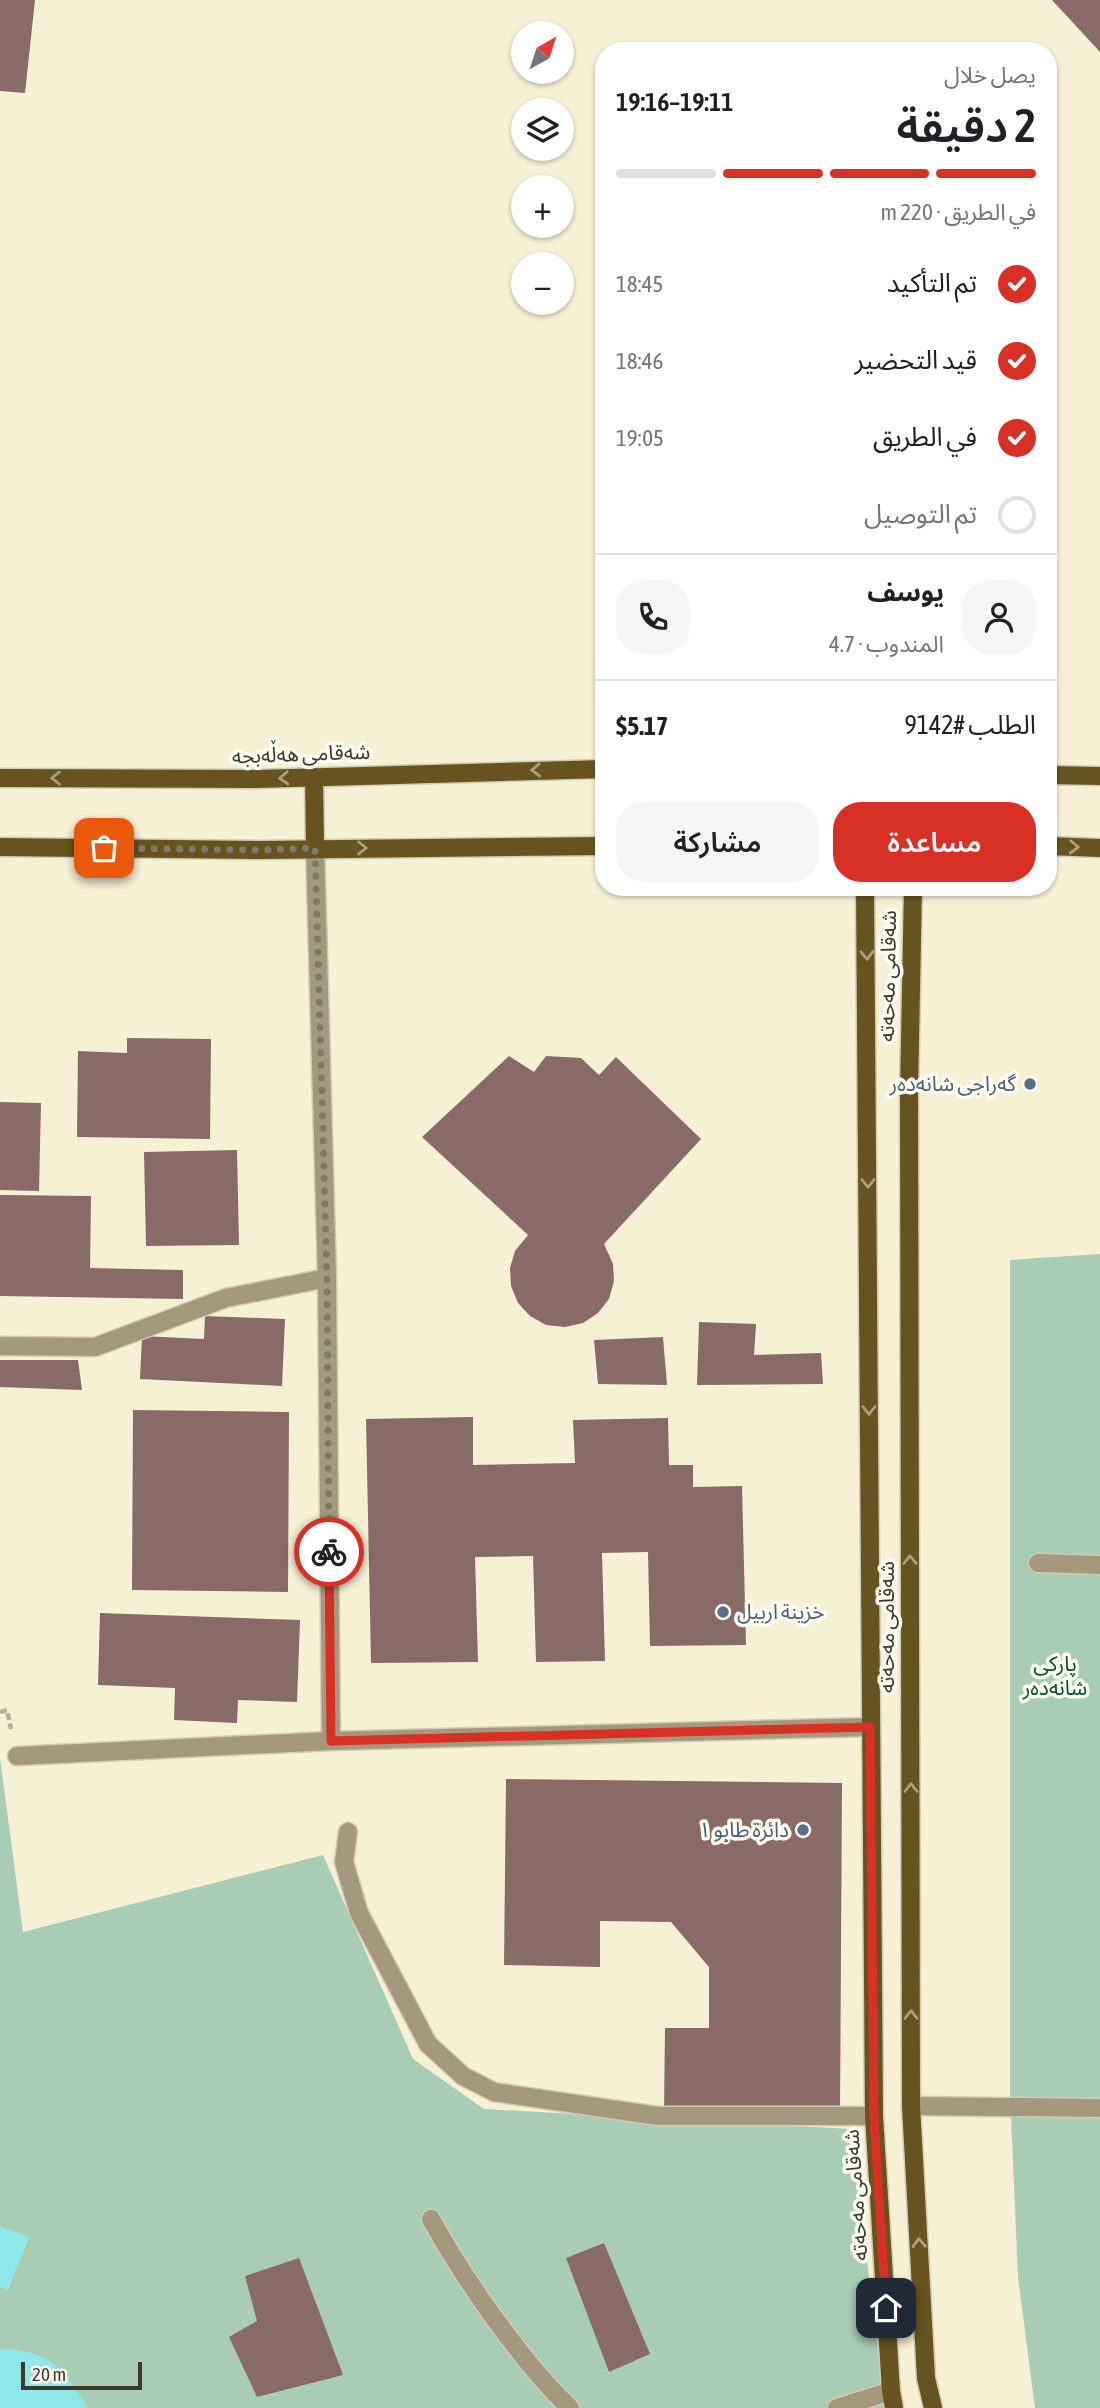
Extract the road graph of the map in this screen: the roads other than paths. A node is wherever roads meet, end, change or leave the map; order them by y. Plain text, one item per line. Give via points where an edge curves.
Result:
1 (595, 769) edge
2 (1057, 775) edge
3 (1100, 776) edge
4 (314, 777) junction
5 (0, 778) edge
6 (595, 846) edge
7 (1057, 846) edge
8 (0, 847) edge
9 (315, 848) junction
10 (1100, 848) edge
11 (865, 896) edge
12 (913, 896) edge
13 (327, 1278) junction
14 (0, 1346) edge
15 (1038, 1563) dead end
16 (1100, 1564) edge
17 (870, 1727) junction
18 (331, 1741) junction
19 (18, 1756) dead end
20 (348, 1832) dead end
21 (912, 2106) junction
22 (1100, 2108) edge
23 (874, 2116) junction
24 (431, 2219) dead end
25 (892, 2400) edge
26 (570, 2408) edge
27 (836, 2408) edge
28 (933, 2408) edge

1 -> 4 main road, شەقامی هەڵەبجە
2 - 3 main road
4 -> 5 main road, شەقامی هەڵەبجە
4 - 9 main road
9 -> 6 main road
7 -> 10 main road
8 - 9 main road
9 - 13 street
11 -> 17 main road, شەقامی مەحەتە
21 -> 12 main road, شەقامی مەحەتە via 909,1091
13 - 14 street via 226,1298 95,1347
13 - 18 street
15 - 16 street
17 - 18 street
17 - 23 main road, شەقامی مەحەتە
18 - 19 street
20 - 23 street via 344,1862 359,1913 428,2044 473,2081 494,2092 658,2116
21 - 22 street
28 -> 21 main road, شەقامی مەحەتە via 926,2378
23 - 25 main road, شەقامی مەحەتە
24 - 26 street via 516,2346
25 - 27 street

